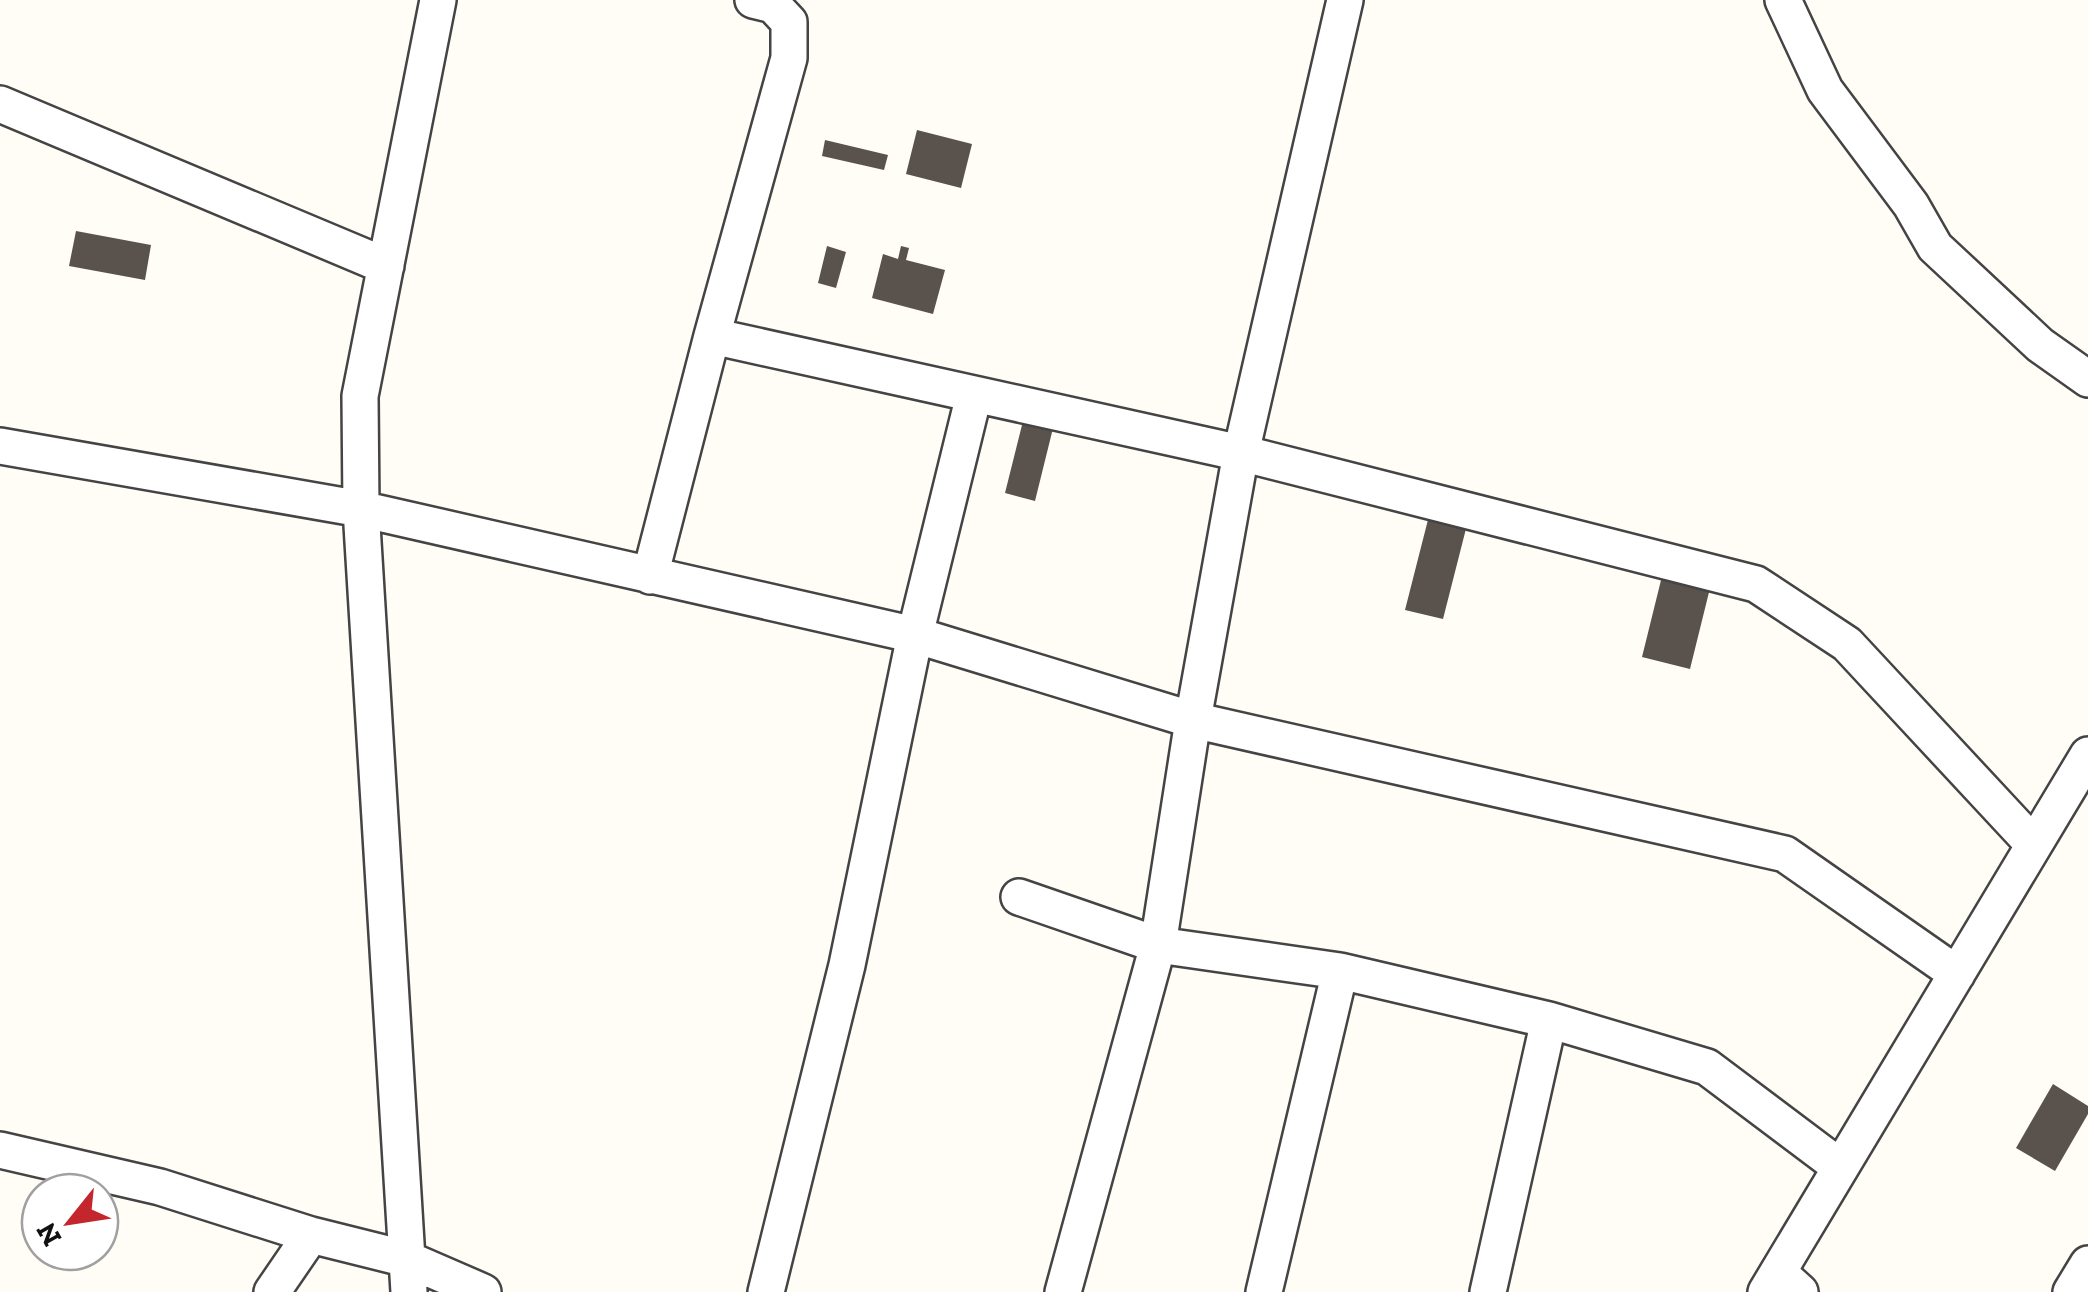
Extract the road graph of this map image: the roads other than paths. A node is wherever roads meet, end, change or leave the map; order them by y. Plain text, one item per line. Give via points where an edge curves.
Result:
1 (438, 0) edge
2 (753, 0) edge
3 (1345, 0) edge
4 (1782, 0) edge
5 (0, 104) edge
6 (386, 266) junction
7 (712, 336) junction
8 (2088, 379) edge
9 (974, 395) junction
10 (0, 446) edge
11 (1241, 453) junction
12 (362, 509) junction
13 (650, 576) junction
14 (915, 635) junction
15 (1193, 720) junction
16 (2088, 755) edge
17 (2034, 845) junction
18 (1019, 896) dead end
19 (1158, 944) junction
20 (1340, 972) junction
21 (1956, 974) junction
22 (1549, 1020) junction
23 (0, 1150) edge
24 (1840, 1168) junction
25 (311, 1234) junction
26 (2088, 1264) edge
27 (408, 1275) edge
28 (1781, 1285) edge
29 (272, 1292) edge
30 (483, 1292) edge
31 (766, 1292) edge
32 (1063, 1292) edge
33 (1264, 1292) edge
34 (1488, 1292) edge
35 (2071, 1292) edge

1 - 6 street
2 - 7 street via 773,4 789,22 789,58
3 - 11 street
4 - 8 street via 1824,90 1935,246 2040,345
5 - 6 street
6 - 12 street via 360,396
7 - 9 street
7 - 13 street
9 - 11 street
9 - 14 street
10 - 12 street
11 - 15 street
11 - 17 street via 1756,584 1847,644
12 - 13 street
12 - 27 street
13 - 14 street
14 - 15 street
14 - 31 street via 847,965
15 - 19 street
15 - 21 street via 1785,854
16 - 17 street
17 - 21 street
18 - 19 street
19 - 20 street
19 - 32 street
20 - 22 street
20 - 33 street
21 - 24 street
22 - 24 street via 1708,1067
22 - 34 street
23 - 25 street via 160,1187
24 - 28 street
25 - 27 street
25 - 29 street
26 - 35 street
27 - 30 street

